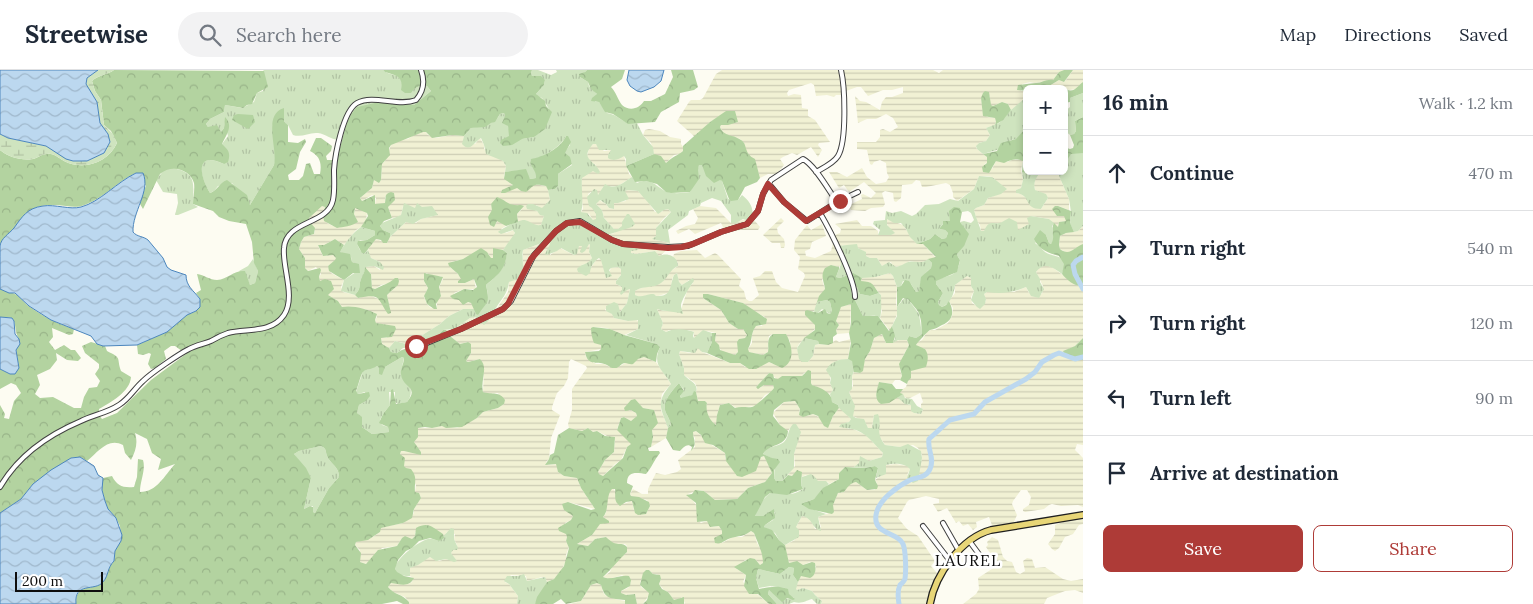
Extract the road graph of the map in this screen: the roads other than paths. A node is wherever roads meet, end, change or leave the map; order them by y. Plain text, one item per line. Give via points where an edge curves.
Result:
1 (421, 70) edge
2 (841, 70) edge
3 (816, 172) junction
4 (768, 184) junction
5 (858, 192) dead end
6 (837, 202) junction
7 (820, 213) junction
8 (855, 297) dead end
9 (416, 346) dead end
10 (0, 486) edge
11 (1083, 515) edge
12 (943, 523) dead end
13 (923, 526) dead end
14 (970, 542) junction
15 (959, 551) junction
16 (950, 561) junction
17 (984, 561) dead end
18 (930, 604) edge

1 - 10 street via 423,89 416,100 406,103 359,102 347,115 334,168 332,204 325,213 286,238 284,248 289,290 284,315 262,329 227,333 189,349 143,381 120,405 47,439 14,465
2 - 3 street via 845,96 841,147 836,159
3 - 4 street via 806,160 802,160
3 - 6 street
4 - 7 street via 805,221
4 - 9 street via 758,211 747,224 682,247 623,244 580,222 567,223 531,259 503,309
5 - 6 street
6 - 7 street
7 - 8 street via 848,271
11 - 14 main road via 991,530
12 - 15 street
13 - 16 street
14 - 15 main road
14 - 17 street
15 - 16 main road
16 - 18 main road via 939,576

